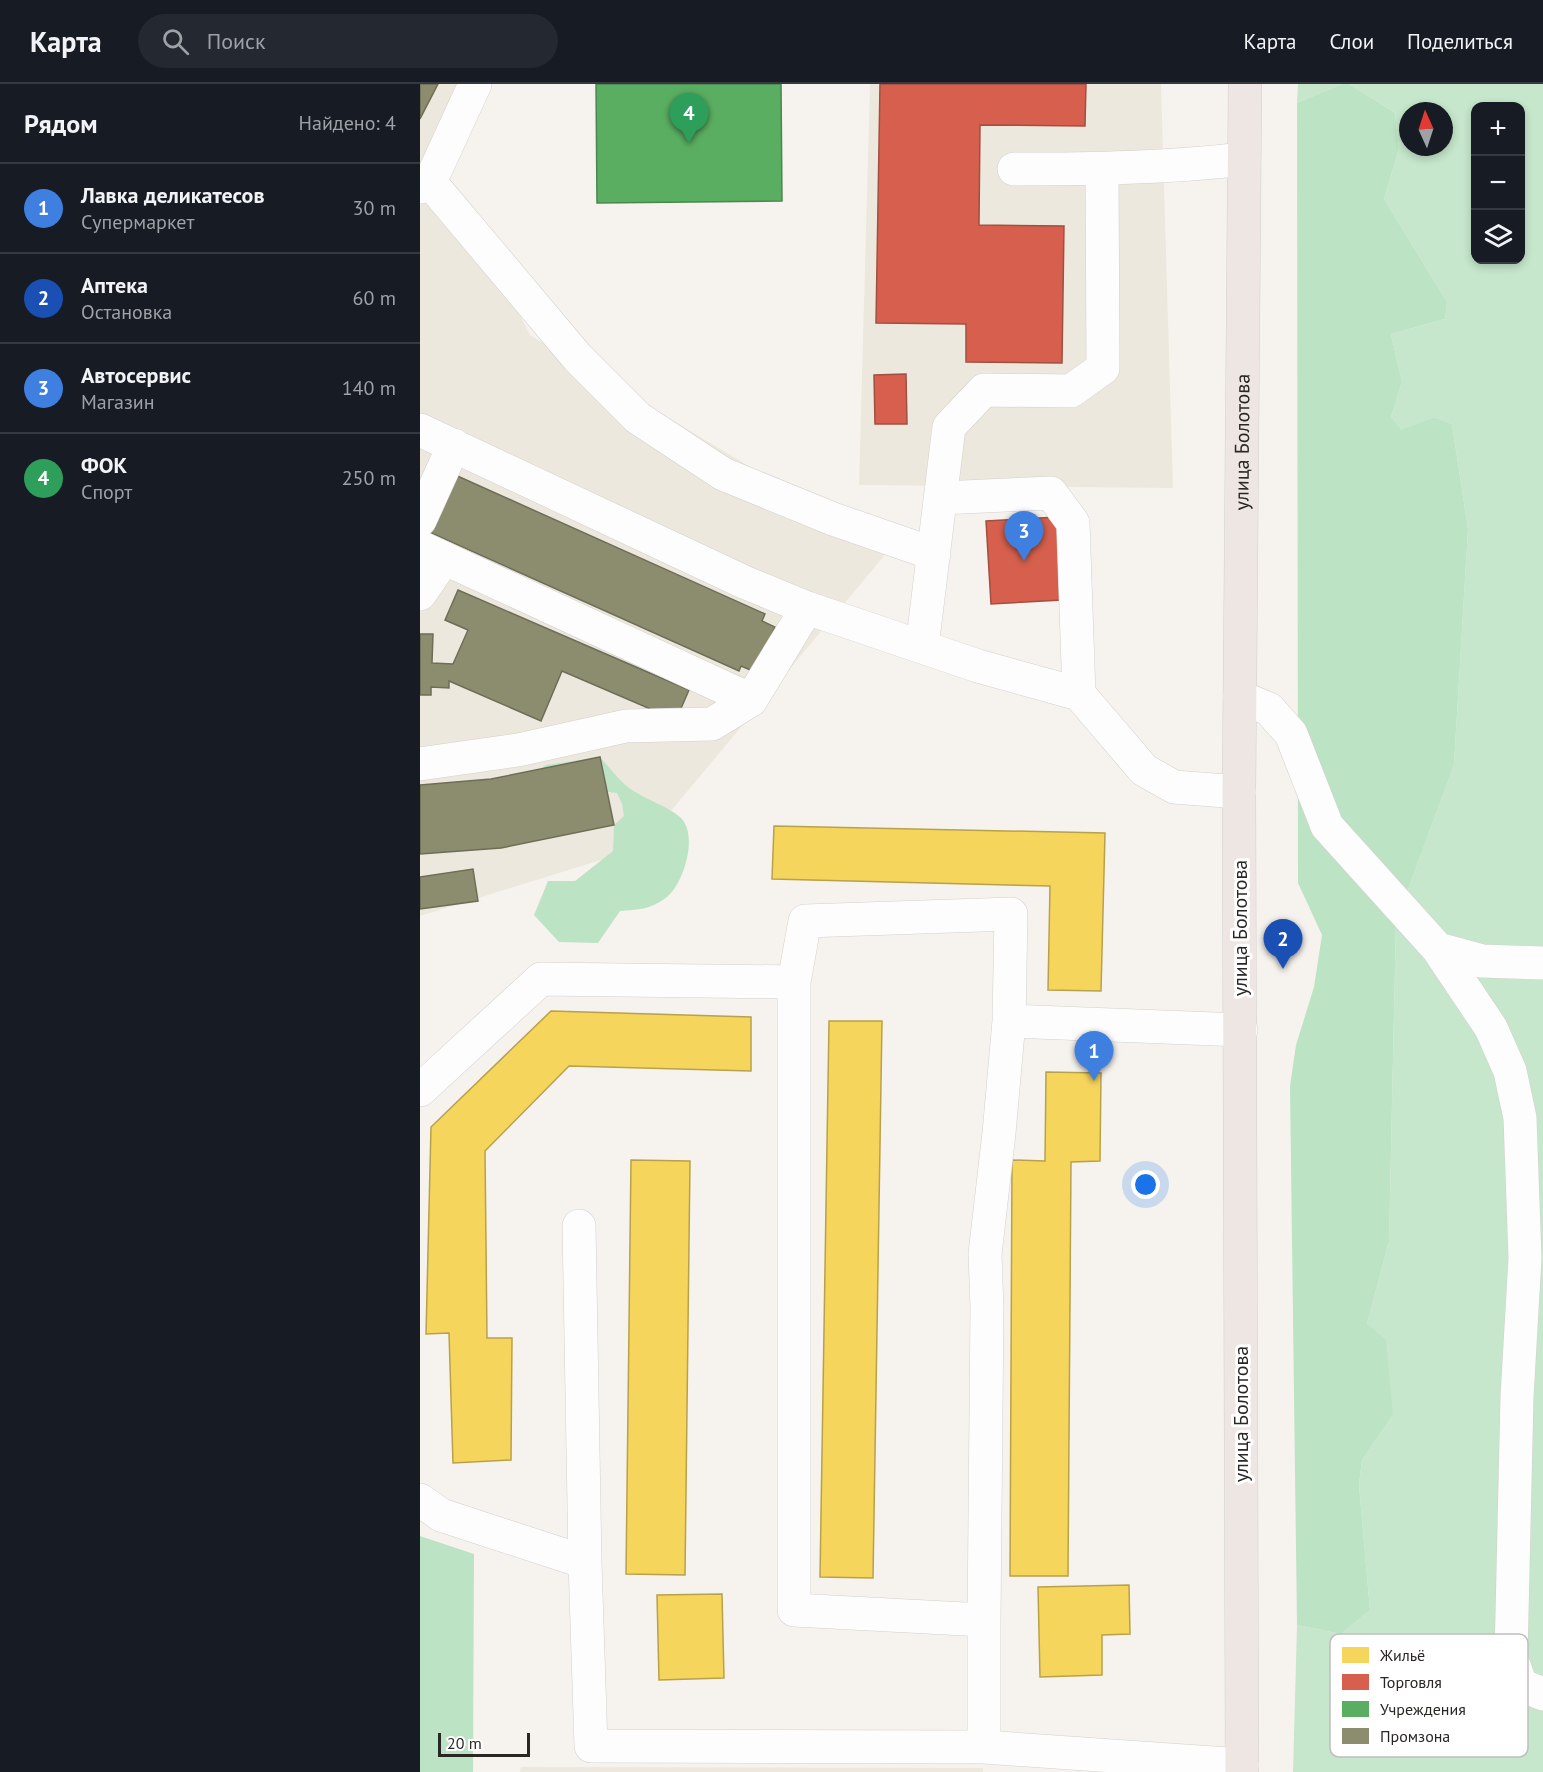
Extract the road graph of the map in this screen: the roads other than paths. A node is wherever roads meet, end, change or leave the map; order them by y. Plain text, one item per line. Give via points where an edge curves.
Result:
1 (475, 84) edge
2 (1245, 84) edge
3 (1244, 159) junction
4 (1014, 169) dead end
5 (1102, 169) junction
6 (425, 184) edge
7 (420, 430) edge
8 (454, 445) junction
9 (940, 498) junction
10 (420, 520) edge
11 (432, 553) edge
12 (934, 554) junction
13 (420, 594) edge
14 (807, 608) junction
15 (922, 647) junction
16 (1079, 694) junction
17 (1240, 697) junction
18 (751, 700) junction
19 (420, 764) edge
20 (1239, 792) junction
21 (1438, 949) junction
22 (1543, 963) edge
23 (794, 982) junction
24 (1010, 1022) junction
25 (1241, 1030) junction
26 (420, 1090) edge
27 (579, 1226) dead end
28 (420, 1500) edge
29 (585, 1562) junction
30 (984, 1620) junction
31 (1512, 1634) edge
32 (1528, 1688) edge
33 (1543, 1694) edge
34 (984, 1747) junction
35 (676, 1759) edge
36 (1038, 1762) edge
37 (1242, 1768) edge

1 - 6 street
2 - 3 main road, улица Болотова
3 - 5 street
3 - 17 main road, улица Болотова
4 - 5 street
5 - 9 street via 1103,368 1071,391 984,390 949,427
6 - 12 street via 578,358 638,418 723,474 833,519
7 - 8 street
8 - 10 street
8 - 14 street
9 - 12 street
9 - 16 street via 1051,493 1073,523
11 - 13 street
11 - 18 street
12 - 15 street
14 - 15 street
14 - 18 street
15 - 16 street
16 - 20 street via 1144,770 1174,788
17 - 20 main road, улица Болотова
17 - 21 street via 1269,709 1291,734 1327,826
18 - 19 street via 712,724 626,726 518,750
20 - 25 main road, улица Болотова
21 - 22 street via 1482,961
21 - 31 street via 1491,1028 1510,1071 1520,1118 1525,1258 1517,1397
23 - 24 street via 805,921 1011,914
23 - 26 street via 542,979
23 - 30 street via 794,1610
24 - 25 street
24 - 30 street via 985,1254
25 - 37 main road, улица Болотова
27 - 29 street
28 - 29 street via 441,1515
29 - 35 street via 591,1746
30 - 34 street
32 - 33 street
34 - 35 street
34 - 36 street
36 - 37 street

